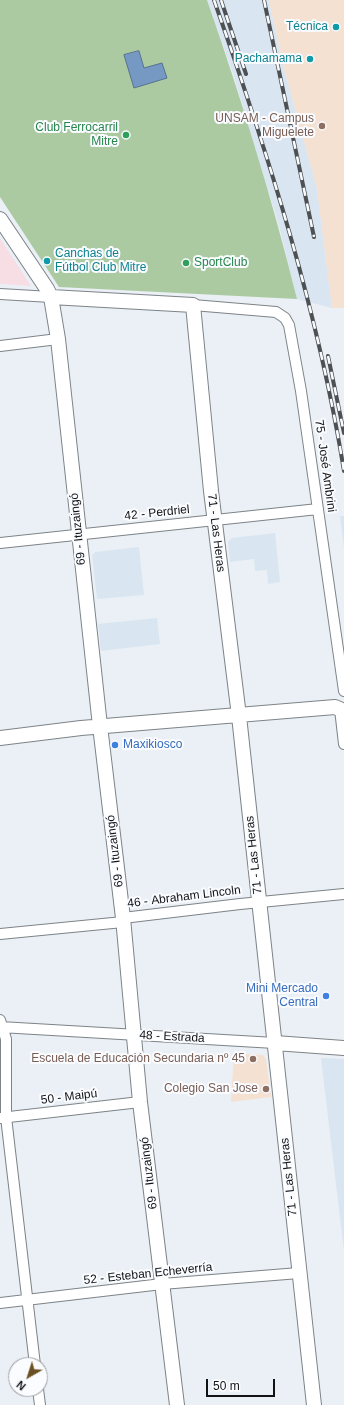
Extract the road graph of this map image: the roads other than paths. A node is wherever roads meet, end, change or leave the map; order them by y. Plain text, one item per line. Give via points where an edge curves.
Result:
1 (0, 219) edge
2 (0, 294) edge
3 (51, 297) junction
4 (193, 305) junction
5 (58, 339) junction
6 (0, 346) edge
7 (318, 509) junction
8 (215, 520) junction
9 (79, 534) junction
10 (0, 543) edge
11 (342, 702) edge
12 (239, 716) junction
13 (100, 726) junction
14 (0, 738) edge
15 (344, 744) edge
16 (344, 894) edge
17 (259, 902) junction
18 (123, 920) junction
19 (0, 934) edge
20 (1, 1024) edge
21 (134, 1035) junction
22 (275, 1043) junction
23 (344, 1048) edge
24 (140, 1102) junction
25 (3, 1117) edge
26 (299, 1273) junction
27 (162, 1284) junction
28 (27, 1301) junction
29 (0, 1303) edge
30 (34, 1357) edge
31 (177, 1405) edge
32 (314, 1405) edge

1 - 3 street
2 - 3 street
3 - 4 street
3 - 5 street, 69 - Ituzaingó
4 - 7 street, 75 - José Ambrini via 276,312 285,318 289,325 302,391
4 - 8 street, 71 - Las Heras
5 - 6 street
5 - 9 street, 69 - Ituzaingó
7 - 8 street, 42 - Perdriel
7 - 11 street, 75 - José Ambrini
8 - 9 street, 42 - Perdriel
8 - 12 street, 71 - Las Heras
9 - 10 street, 42 - Perdriel
9 - 13 street, 69 - Ituzaingó
11 - 12 street
11 - 15 street, 75 - José Ambrini
12 - 13 street
12 - 17 street, 71 - Las Heras
13 - 14 street
13 - 18 street, 69 - Ituzaingó
16 - 17 street, 46 - Abraham Lincoln
17 - 18 street, 46 - Abraham Lincoln
17 - 22 street, 71 - Las Heras
18 - 19 street, 46 - Abraham Lincoln
18 - 21 street, 69 - Ituzaingó
20 - 21 street, 48 - Estrada
20 - 25 street via 6,1039
21 - 22 street, 48 - Estrada
21 - 24 street, 69 - Ituzaingó
22 - 23 street, 48 - Estrada
22 - 26 street, 71 - Las Heras
24 - 25 street, 50 - Maipú
24 - 27 street, 69 - Ituzaingó
25 - 28 street
26 - 27 street, 52 - Esteban Echeverría
26 - 32 street, 71 - Las Heras
27 - 28 street, 52 - Esteban Echeverría
27 - 31 street, 69 - Ituzaingó
28 - 29 street, 52 - Esteban Echeverría
28 - 30 street

